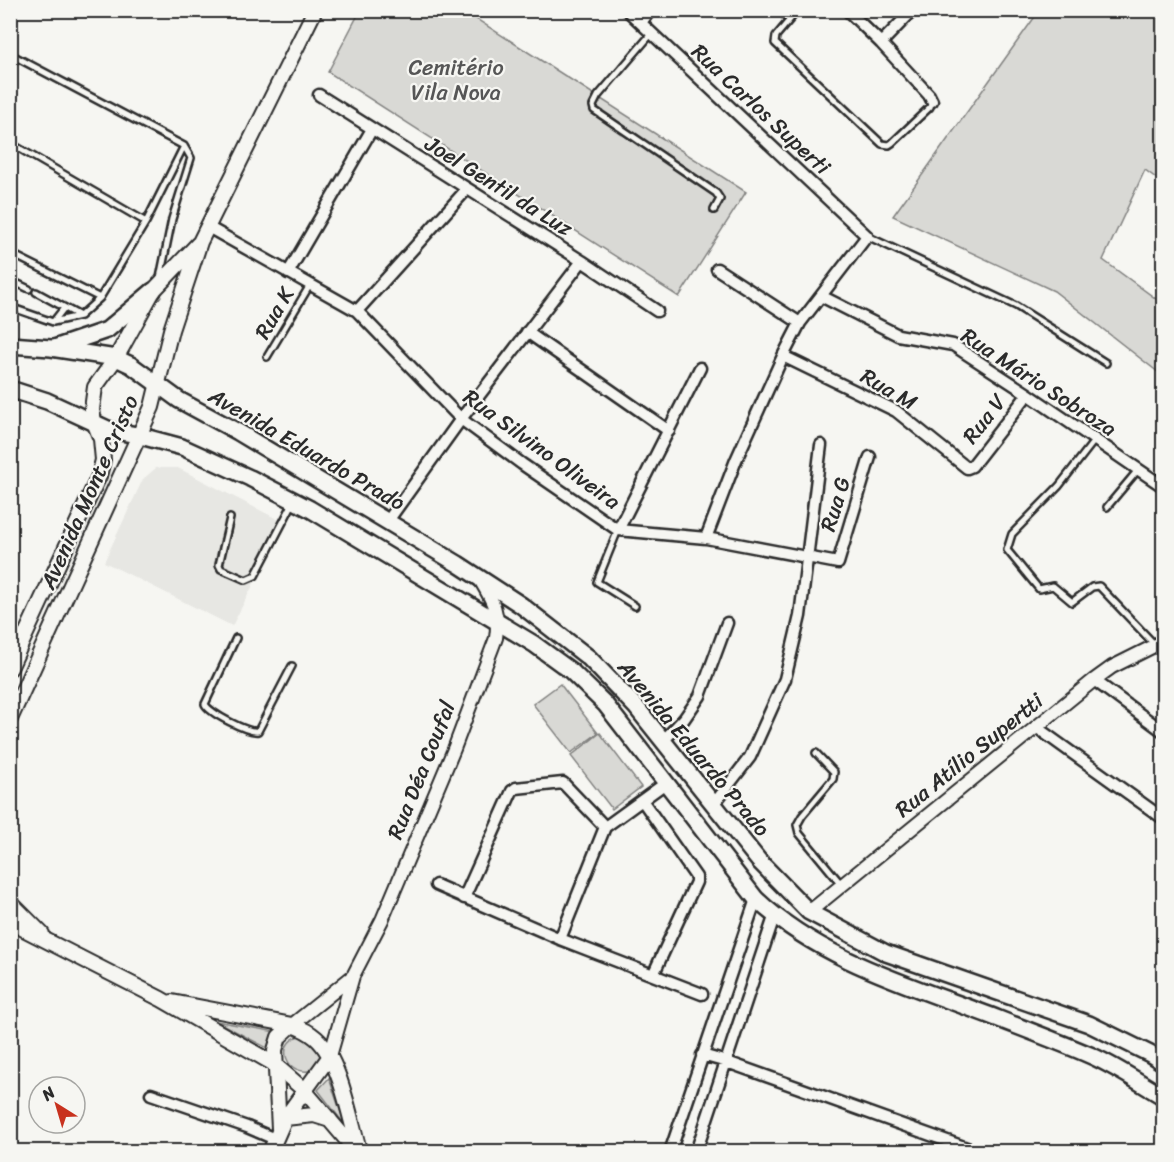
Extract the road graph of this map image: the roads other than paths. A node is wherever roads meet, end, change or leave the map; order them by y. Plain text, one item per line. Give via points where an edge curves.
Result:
1 (315, 10) edge
2 (627, 10) edge
3 (650, 10) edge
4 (779, 10) edge
5 (798, 10) edge
6 (847, 10) edge
7 (913, 10) edge
8 (789, 19) junction
9 (641, 23) junction
10 (652, 33) junction
11 (881, 43) junction
12 (10, 54) edge
13 (318, 95) dead end
14 (932, 101) joint
15 (372, 129) junction
16 (10, 143) edge
17 (184, 146) junction
18 (467, 189) junction
19 (714, 210) dead end
20 (146, 222) junction
21 (208, 227) junction
22 (867, 236) junction
23 (200, 242) junction
24 (10, 253) edge
25 (582, 261) junction
26 (717, 269) dead end
27 (288, 273) junction
28 (10, 280) edge
29 (310, 285) junction
30 (156, 287) junction
31 (29, 289) dead end
32 (36, 292) dead end
33 (821, 297) junction
34 (100, 298) junction
35 (10, 307) edge
36 (63, 308) junction
37 (357, 311) junction
38 (657, 311) dead end
39 (80, 316) junction
40 (52, 322) junction
41 (800, 323) junction
42 (527, 332) junction
43 (10, 345) edge
44 (51, 348) junction
45 (783, 356) junction
46 (267, 357) dead end
47 (116, 358) junction
48 (1106, 363) dead end
49 (700, 368) dead end
50 (156, 383) junction
51 (10, 389) edge
52 (1029, 394) junction
53 (461, 419) junction
54 (94, 422) junction
55 (669, 431) junction
56 (137, 435) junction
57 (1095, 441) junction
58 (821, 445) dead end
59 (870, 457) dead end
60 (969, 468) joint
61 (1138, 470) junction
62 (1164, 488) edge
63 (294, 500) junction
64 (1107, 507) dead end
65 (230, 518) dead end
66 (387, 522) junction
67 (618, 530) junction
68 (706, 538) junction
69 (807, 558) junction
70 (838, 563) joint
71 (478, 577) junction
72 (635, 606) dead end
73 (498, 621) junction
74 (727, 623) dead end
75 (236, 638) dead end
76 (1159, 643) edge
77 (292, 666) dead end
78 (10, 668) edge
79 (1094, 680) junction
80 (10, 719) edge
81 (1036, 727) junction
82 (1164, 732) edge
83 (663, 741) junction
84 (816, 753) dead end
85 (667, 782) junction
86 (645, 798) junction
87 (713, 805) junction
88 (1164, 819) edge
89 (605, 827) junction
90 (842, 884) junction
91 (436, 885) dead end
92 (464, 898) junction
93 (756, 899) junction
94 (10, 902) edge
95 (809, 912) junction
96 (774, 917) junction
97 (10, 922) edge
98 (10, 930) edge
99 (560, 939) junction
100 (54, 946) junction
101 (654, 975) junction
102 (353, 976) junction
103 (702, 994) dead end
104 (161, 999) junction
105 (292, 1025) junction
106 (1111, 1035) junction
107 (330, 1056) junction
108 (702, 1056) junction
109 (1099, 1060) junction
110 (727, 1062) junction
111 (1164, 1063) edge
112 (274, 1064) junction
113 (304, 1090) junction
114 (151, 1094) dead end
115 (1164, 1097) edge
116 (332, 1121) junction
117 (277, 1134) edge
118 (358, 1152) edge
119 (670, 1152) edge
120 (696, 1152) edge
121 (978, 1152) edge

1 - 21 main road, Avenida Monte Cristo
2 - 9 street, Rua Carlos Superti
3 - 9 street
4 - 8 lane
5 - 8 lane
6 - 11 street
7 - 11 street
8 - 14 lane via 776,36 777,46 882,144 892,143
9 - 10 street, Rua Carlos Superti
10 - 19 lane via 598,96 594,110 716,193 720,199
10 - 22 street, Rua Carlos Superti
11 - 14 street
12 - 17 lane
13 - 15 street, Joel Gentil da Luz
15 - 18 street, Joel Gentil da Luz
15 - 27 street
16 - 20 lane
17 - 20 lane
17 - 30 lane via 191,158
18 - 25 street, Joel Gentil da Luz
18 - 37 street
20 - 34 lane
21 - 23 main road, Avenida Monte Cristo
21 - 27 street, Rua Silvino Oliveira
22 - 33 street
22 - 48 lane via 1016,306
23 - 30 main road, Avenida Monte Cristo
23 - 50 main road, Avenida Monte Cristo
24 - 34 lane
25 - 38 street, Joel Gentil da Luz
25 - 42 street
26 - 41 street
27 - 29 street, Rua Silvino Oliveira
28 - 31 lane
29 - 37 street, Rua Silvino Oliveira
29 - 46 lane, Rua K
30 - 44 main road via 106,330
30 - 47 main road, Avenida Monte Cristo
32 - 36 lane
33 - 41 street
33 - 52 street, Rua Mário Sobroza via 898,335 953,345
34 - 39 lane
35 - 40 lane
36 - 39 lane
36 - 40 lane
37 - 53 street, Rua Silvino Oliveira
39 - 40 lane
41 - 45 street
42 - 53 street
42 - 55 street
43 - 44 main road, Avenida Eduardo Prado
44 - 47 main road, Avenida Eduardo Prado
45 - 60 street, Rua M via 896,411
45 - 68 street
47 - 50 main road, Avenida Eduardo Prado
47 - 54 main road, Avenida Monte Cristo via 95,387
49 - 55 street
50 - 56 main road, Avenida Monte Cristo via 152,407
50 - 66 main road, Avenida Eduardo Prado
51 - 54 main road, Avenida Eduardo Prado
52 - 57 street, Rua Mário Sobroza
52 - 60 street, Rua V
53 - 66 street
53 - 67 street, Rua Silvino Oliveira
54 - 56 main road, Avenida Eduardo Prado via 110,430
54 - 78 main road, Avenida Monte Cristo via 103,460 99,476
55 - 67 street
56 - 63 main road, Avenida Eduardo Prado via 182,447
56 - 80 main road, Avenida Monte Cristo via 127,465
57 - 61 street, Rua Mário Sobroza
57 - 76 lane via 1059,486 1012,534 1007,550 1039,589 1053,586 1072,602 1099,586
58 - 69 street
59 - 70 street, Rua G
61 - 62 street, Rua Mário Sobroza
61 - 64 lane
63 - 65 lane via 251,579 219,566
63 - 73 main road, Avenida Eduardo Prado
66 - 71 main road, Avenida Eduardo Prado
67 - 68 street, Rua Silvino Oliveira
67 - 72 lane via 597,582
68 - 69 street, Rua Silvino Oliveira
69 - 70 street, Rua Silvino Oliveira
69 - 87 street via 800,616 785,679 750,757
71 - 73 street
71 - 83 main road, Avenida Eduardo Prado via 589,658
73 - 85 main road, Avenida Eduardo Prado via 579,679 605,704
73 - 102 street, Rua Déa Coufal via 496,638 454,749 382,920
74 - 83 street via 700,696
75 - 77 lane via 206,700 209,711 258,731
76 - 79 street, Rua Atílio Supertti
79 - 81 street, Rua Atílio Supertti
79 - 82 street
81 - 88 street
81 - 90 street, Rua Atílio Supertti
83 - 87 main road, Avenida Eduardo Prado
84 - 90 lane via 834,772 833,779 797,825 799,833
85 - 86 street
85 - 93 main road, Avenida Eduardo Prado
86 - 89 street
86 - 101 street via 696,877
87 - 95 main road, Avenida Eduardo Prado via 759,861
89 - 92 street via 563,783 516,788
89 - 99 street
90 - 95 street, Rua Atílio Supertti
91 - 92 street
92 - 99 street
93 - 96 main road, Avenida Eduardo Prado
93 - 108 street
94 - 100 main road
95 - 106 main road, Avenida Eduardo Prado via 886,953
96 - 109 main road, Avenida Eduardo Prado via 882,976
96 - 110 street
97 - 100 main road
98 - 100 main road
99 - 101 street
100 - 104 main road
101 - 103 street
102 - 105 street, Rua Déa Coufal
102 - 107 street, Rua Déa Coufal
104 - 105 main road
104 - 112 main road
105 - 107 main road via 318,1039
105 - 112 main road, Rua Déa Coufal via 279,1037
106 - 109 main road
106 - 111 main road, Avenida Eduardo Prado
107 - 113 main road, Rua Déa Coufal
107 - 118 main road
108 - 110 street
108 - 119 street
109 - 115 main road, Avenida Eduardo Prado
110 - 120 street
110 - 121 street
112 - 113 main road
112 - 117 main road, Rua Déa Coufal
113 - 116 main road
113 - 117 main road, Rua Déa Coufal
114 - 117 street
116 - 117 main road via 314,1115
116 - 118 main road

